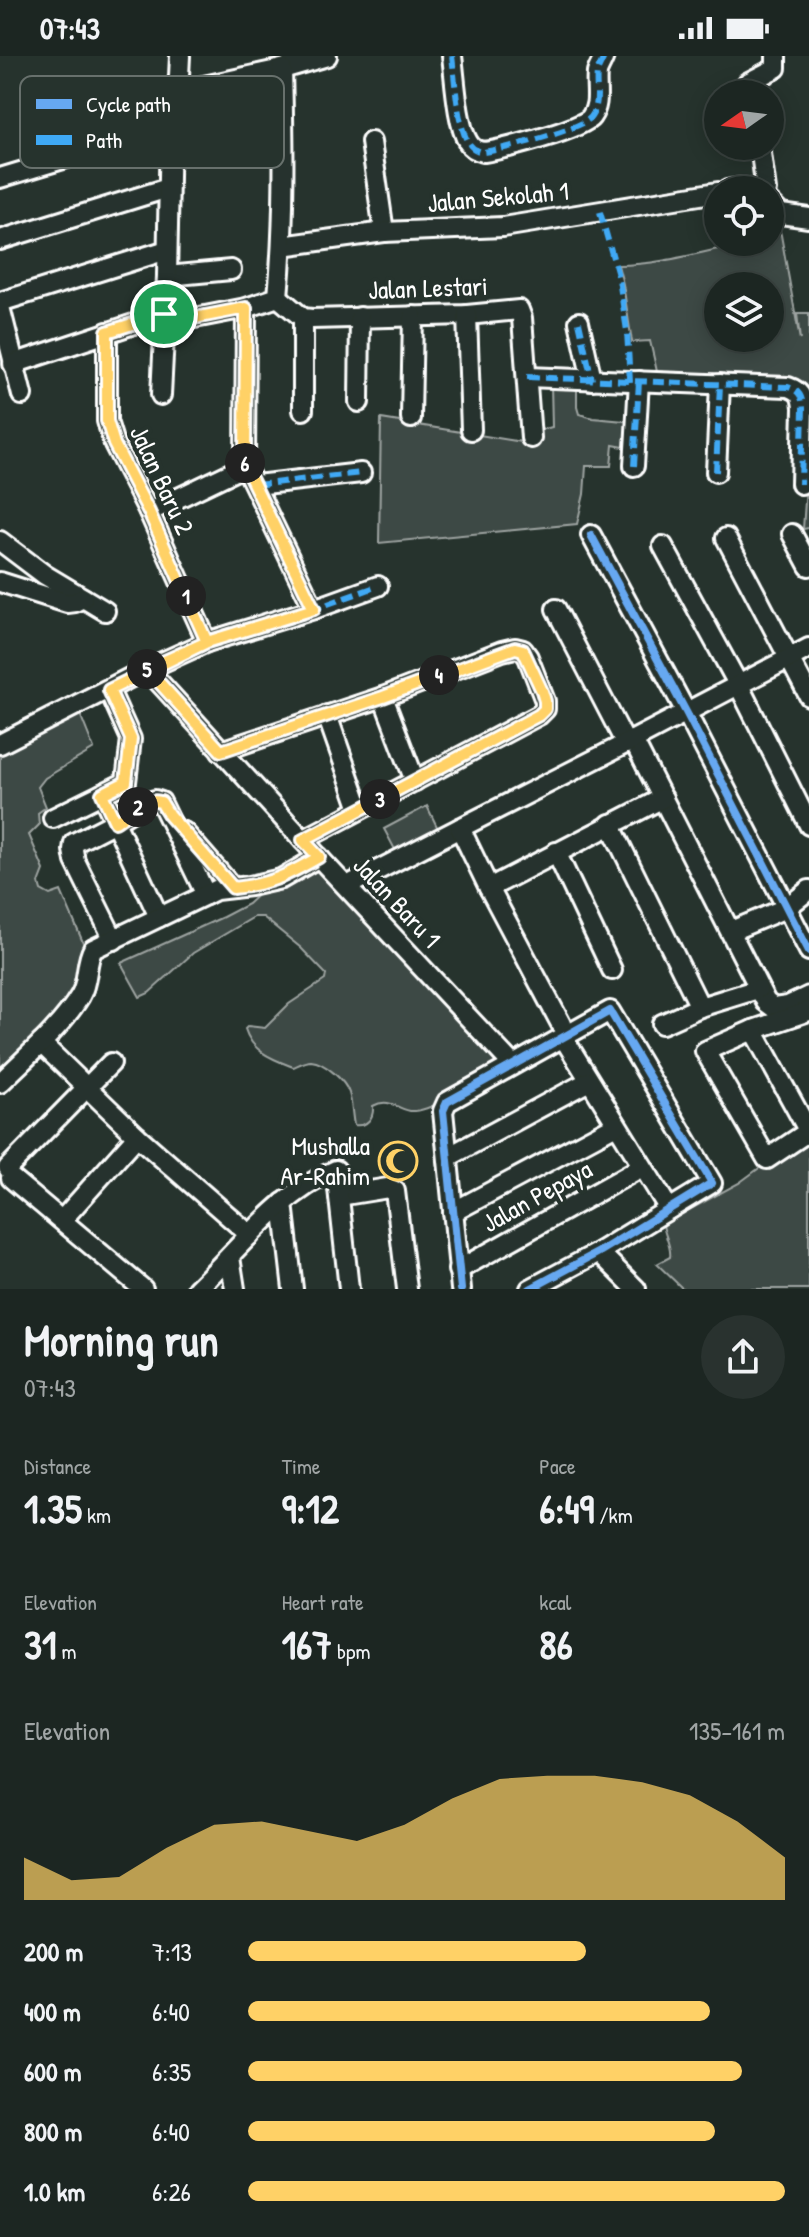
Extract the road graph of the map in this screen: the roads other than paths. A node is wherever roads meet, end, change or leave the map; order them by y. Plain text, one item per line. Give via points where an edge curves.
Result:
1 (180, 56) edge
2 (327, 56) edge
3 (452, 56) edge
4 (604, 56) edge
5 (776, 56) edge
6 (282, 69) junction
7 (178, 76) edge
8 (250, 76) edge
9 (282, 76) edge
10 (753, 80) edge
11 (284, 132) edge
12 (371, 142) dead end
13 (33, 168) edge
14 (169, 168) edge
15 (0, 178) edge
16 (168, 188) junction
17 (704, 194) edge
18 (784, 214) edge
19 (809, 218) edge
20 (384, 232) junction
21 (0, 240) edge
22 (282, 246) junction
23 (167, 250) junction
24 (231, 270) dead end
25 (167, 276) junction
26 (278, 297) junction
27 (0, 305) edge
28 (246, 308) junction
29 (467, 315) junction
30 (413, 316) junction
31 (360, 317) junction
32 (303, 318) junction
33 (164, 319) junction
34 (579, 322) dead end
35 (107, 332) junction
36 (13, 364) junction
37 (527, 377) junction
38 (592, 380) junction
39 (639, 381) junction
40 (720, 384) junction
41 (22, 395) dead end
42 (161, 395) dead end
43 (359, 402) dead end
44 (303, 410) dead end
45 (411, 418) dead end
46 (471, 430) dead end
47 (531, 438) dead end
48 (245, 466) junction
49 (634, 466) dead end
50 (716, 472) dead end
51 (361, 473) dead end
52 (801, 484) dead end
53 (256, 485) junction
54 (149, 512) junction
55 (792, 534) dead end
56 (591, 535) dead end
57 (726, 538) dead end
58 (0, 541) edge
59 (663, 546) dead end
60 (23, 558) junction
61 (808, 562) edge
62 (0, 575) edge
63 (0, 582) edge
64 (378, 586) dead end
65 (83, 598) junction
66 (314, 609) junction
67 (556, 609) dead end
68 (105, 611) dead end
69 (207, 642) junction
70 (809, 648) edge
71 (789, 657) junction
72 (147, 669) junction
73 (738, 684) junction
74 (109, 690) junction
75 (809, 696) edge
76 (383, 697) junction
77 (686, 712) junction
78 (327, 715) junction
79 (630, 742) junction
80 (0, 744) edge
81 (221, 751) junction
82 (415, 781) junction
83 (102, 794) junction
84 (663, 798) junction
85 (360, 809) junction
86 (169, 815) junction
87 (53, 818) dead end
88 (115, 822) junction
89 (610, 824) junction
90 (809, 825) edge
91 (460, 828) junction
92 (303, 840) junction
93 (556, 852) junction
94 (319, 857) junction
95 (347, 886) junction
96 (233, 888) junction
97 (489, 888) junction
98 (809, 890) edge
99 (206, 895) junction
100 (786, 908) junction
101 (159, 917) junction
102 (731, 931) junction
103 (114, 940) junction
104 (809, 951) edge
105 (612, 970) dead end
106 (758, 989) junction
107 (700, 1007) junction
108 (808, 1010) edge
109 (662, 1024) dead end
110 (562, 1030) junction
111 (753, 1030) junction
112 (41, 1043) junction
113 (111, 1063) dead end
114 (512, 1064) junction
115 (589, 1081) junction
116 (0, 1083) edge
117 (86, 1088) junction
118 (616, 1125) junction
119 (809, 1132) edge
120 (137, 1136) junction
121 (448, 1157) junction
122 (642, 1167) junction
123 (5, 1172) edge
124 (339, 1196) junction
125 (283, 1203) junction
126 (669, 1209) junction
127 (453, 1212) junction
128 (62, 1220) junction
129 (250, 1235) junction
130 (599, 1252) junction
131 (230, 1257) junction
132 (458, 1270) junction
133 (558, 1283) edge
134 (143, 1289) edge
135 (197, 1289) edge
136 (235, 1289) edge
137 (293, 1289) edge
138 (349, 1289) edge
139 (407, 1289) edge
140 (461, 1289) edge
141 (530, 1289) edge
142 (636, 1289) edge

1 - 7 street
2 - 6 street
3 - 4 street via 462,126 474,150 484,152 592,117
5 - 10 street via 776,68
6 - 8 street
6 - 9 street
11 - 22 street
12 - 20 street
13 - 15 street
14 - 16 street
16 - 21 street
16 - 23 street
17 - 20 street, Jalan Sekolah 1 via 503,227
18 - 19 street
20 - 22 street, Jalan Sekolah 1
22 - 26 street
23 - 25 street
23 - 27 street
24 - 25 street
25 - 33 street
26 - 28 street
26 - 32 street
27 - 36 street
28 - 33 street
28 - 48 street
29 - 30 street, Jalan Lestari
29 - 37 street, Jalan Lestari via 521,311
29 - 46 street
30 - 31 street, Jalan Lestari
30 - 45 street
31 - 32 street, Jalan Lestari
31 - 43 street
32 - 44 street
33 - 35 street
33 - 42 street
34 - 38 street
35 - 36 street
35 - 54 street, Jalan Baru 2 via 107,421
36 - 41 street
37 - 38 street
37 - 47 street
38 - 39 street
39 - 40 street
39 - 49 street
40 - 50 street
40 - 52 street via 788,387 802,396
48 - 53 street
48 - 54 street
51 - 53 street
53 - 66 street
54 - 69 street, Jalan Baru 2
55 - 61 street
56 - 77 street
57 - 71 street
58 - 60 street
59 - 73 street
60 - 62 street
60 - 65 street
63 - 65 street via 67,603
64 - 66 street
65 - 68 street
66 - 69 street
67 - 79 street
69 - 72 street
70 - 71 street
71 - 73 street
71 - 75 street
72 - 74 street
72 - 81 street, Jalan Baru 1
73 - 77 street
73 - 90 street
74 - 80 street
74 - 83 street via 131,739 126,782
76 - 78 street
76 - 82 street
76 - 82 street via 515,648 528,657 542,691 545,709 539,715
77 - 79 street
77 - 100 street
78 - 81 street
78 - 85 street
79 - 84 street
79 - 91 street
81 - 92 street, Jalan Baru 1
82 - 85 street
83 - 87 street
83 - 88 street
84 - 89 street
84 - 102 street
85 - 92 street
86 - 88 street via 155,800
86 - 96 street
86 - 99 street
88 - 101 street
88 - 103 street via 74,843 73,850
89 - 93 street
89 - 107 street
91 - 95 street
91 - 97 street
92 - 94 street, Jalan Baru 1
93 - 97 street
93 - 105 street
94 - 95 street, Jalan Baru 1
94 - 96 street via 281,879
95 - 114 street, Jalan Baru 1
96 - 99 street
97 - 110 street
98 - 100 street
99 - 101 street
100 - 102 street
100 - 104 street
101 - 103 street
102 - 106 street
103 - 112 street via 93,949 82,994
106 - 107 street
106 - 108 street via 774,1008
107 - 109 street
108 - 111 street
110 - 114 street
110 - 115 street
110 - 126 street via 610,1011 712,1183
111 - 119 street
111 - 119 street via 705,1051 767,1159
112 - 116 street
112 - 117 street
113 - 117 street
114 - 121 street via 447,1102 443,1111
115 - 118 street
115 - 121 street
117 - 120 street
117 - 123 street
118 - 122 street
118 - 127 street
120 - 128 street
120 - 129 street
121 - 127 street
122 - 126 street
122 - 132 street, Jalan Pepaya
123 - 128 street
124 - 125 street via 336,1170
124 - 138 street
124 - 139 street via 395,1191
125 - 129 street
125 - 137 street
126 - 130 street
127 - 132 street
128 - 134 street
129 - 131 street
130 - 133 street
130 - 142 street
131 - 135 street
131 - 136 street
132 - 140 street
133 - 141 street

